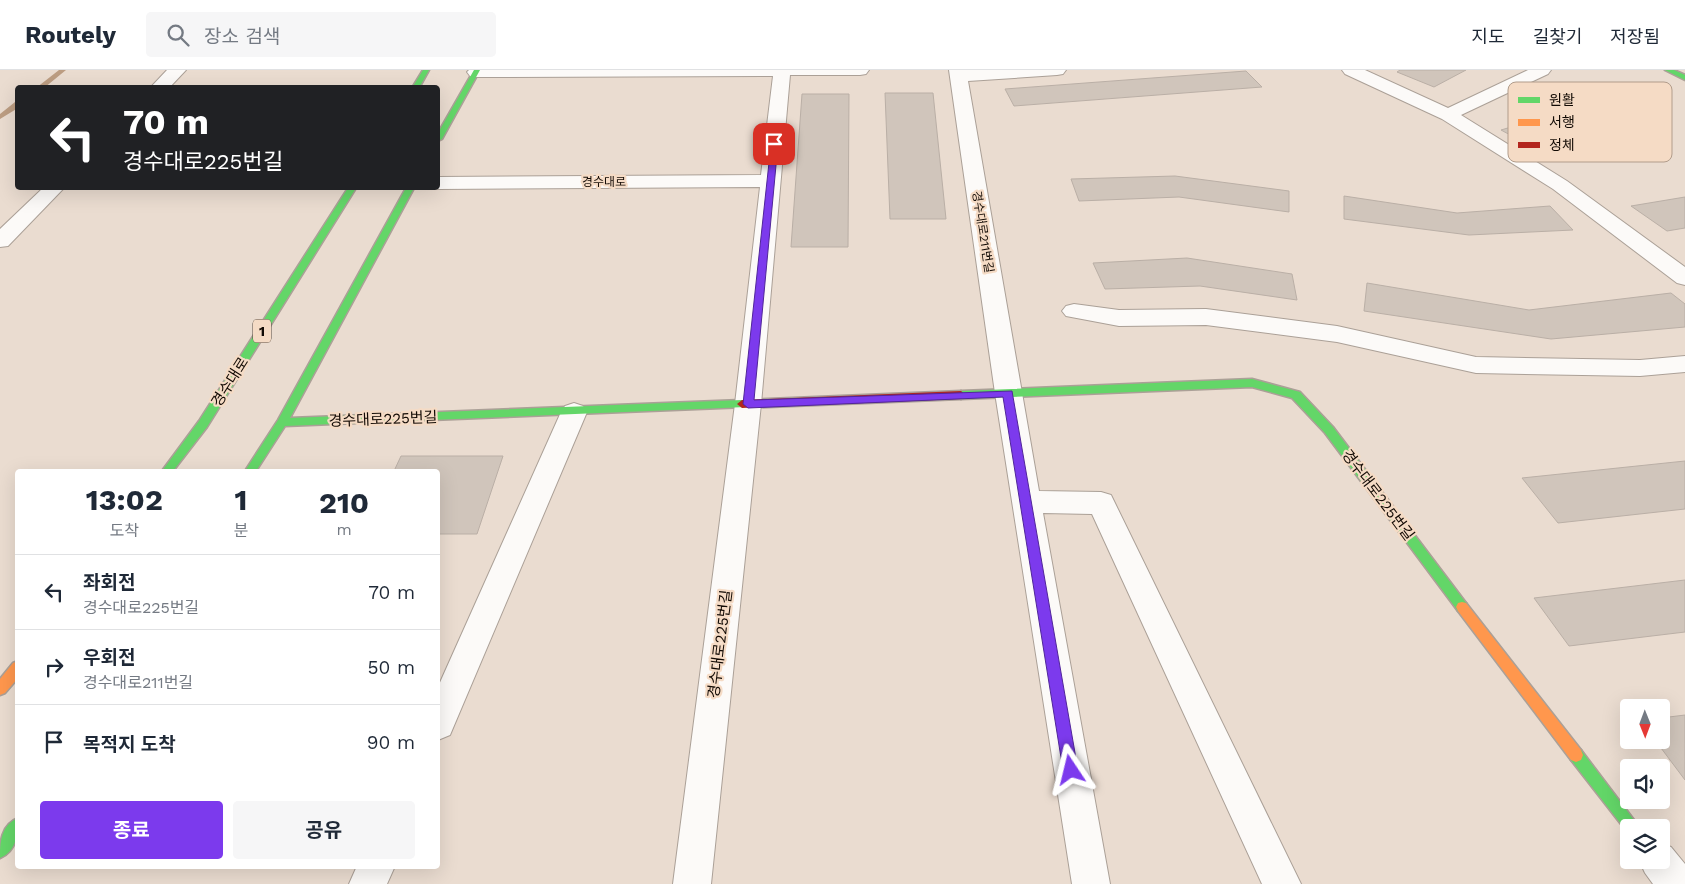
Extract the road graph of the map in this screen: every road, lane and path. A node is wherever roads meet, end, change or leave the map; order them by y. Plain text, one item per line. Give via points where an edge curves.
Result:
1 (177, 70) edge
2 (426, 70) edge
3 (664, 70) edge
4 (782, 70) edge
5 (860, 70) edge
6 (1057, 70) edge
7 (1351, 70) edge
8 (1542, 70) edge
9 (1668, 70) edge
10 (476, 71) edge
11 (958, 74) edge
12 (1685, 78) edge
13 (1517, 82) edge
14 (161, 85) edge
15 (417, 85) edge
16 (1508, 86) edge
17 (1448, 115) junction
18 (440, 135) edge
19 (1508, 152) edge
20 (1523, 162) edge
21 (771, 182) junction
22 (440, 183) edge
23 (52, 190) edge
24 (351, 190) edge
25 (409, 190) edge
26 (0, 240) edge
27 (1685, 278) edge
28 (1074, 311) dead end
29 (1685, 364) edge
30 (1008, 393) junction
31 (748, 404) junction
32 (574, 412) junction
33 (282, 422) junction
34 (169, 469) edge
35 (251, 469) edge
36 (1026, 502) junction
37 (15, 671) edge
38 (0, 690) edge
39 (440, 719) edge
40 (1626, 819) edge
41 (15, 829) edge
42 (0, 850) edge
43 (375, 869) edge
44 (1665, 869) edge
45 (368, 884) edge
46 (692, 884) edge
47 (1091, 884) edge
48 (1282, 884) edge
49 (1677, 884) edge

1 - 14 street
2 - 15 street
3 - 4 street
3 - 10 street
4 - 5 street
4 - 21 street
6 - 11 street
7 - 17 street
8 - 13 street
9 - 12 street
10 - 18 street
11 - 30 street, 경수대로211번길
16 - 17 street
17 - 19 street
20 - 27 street via 1560,185
21 - 22 street, 경수대로
21 - 31 street
23 - 26 street
24 - 34 street, 경수대로 / 1 via 203,424
25 - 33 street
28 - 29 street via 1119,318 1206,317 1328,332 1476,365 1640,368
30 - 31 street, 경수대로225번길
30 - 36 street
30 - 40 street, 경수대로225번길 via 1252,383 1296,395 1329,430
31 - 32 street, 경수대로225번길
31 - 46 street, 경수대로225번길
32 - 33 street, 경수대로225번길
32 - 39 street
33 - 35 street
36 - 47 street
36 - 48 street via 1101,503
37 - 38 street
41 - 42 street
43 - 45 street
44 - 49 street

